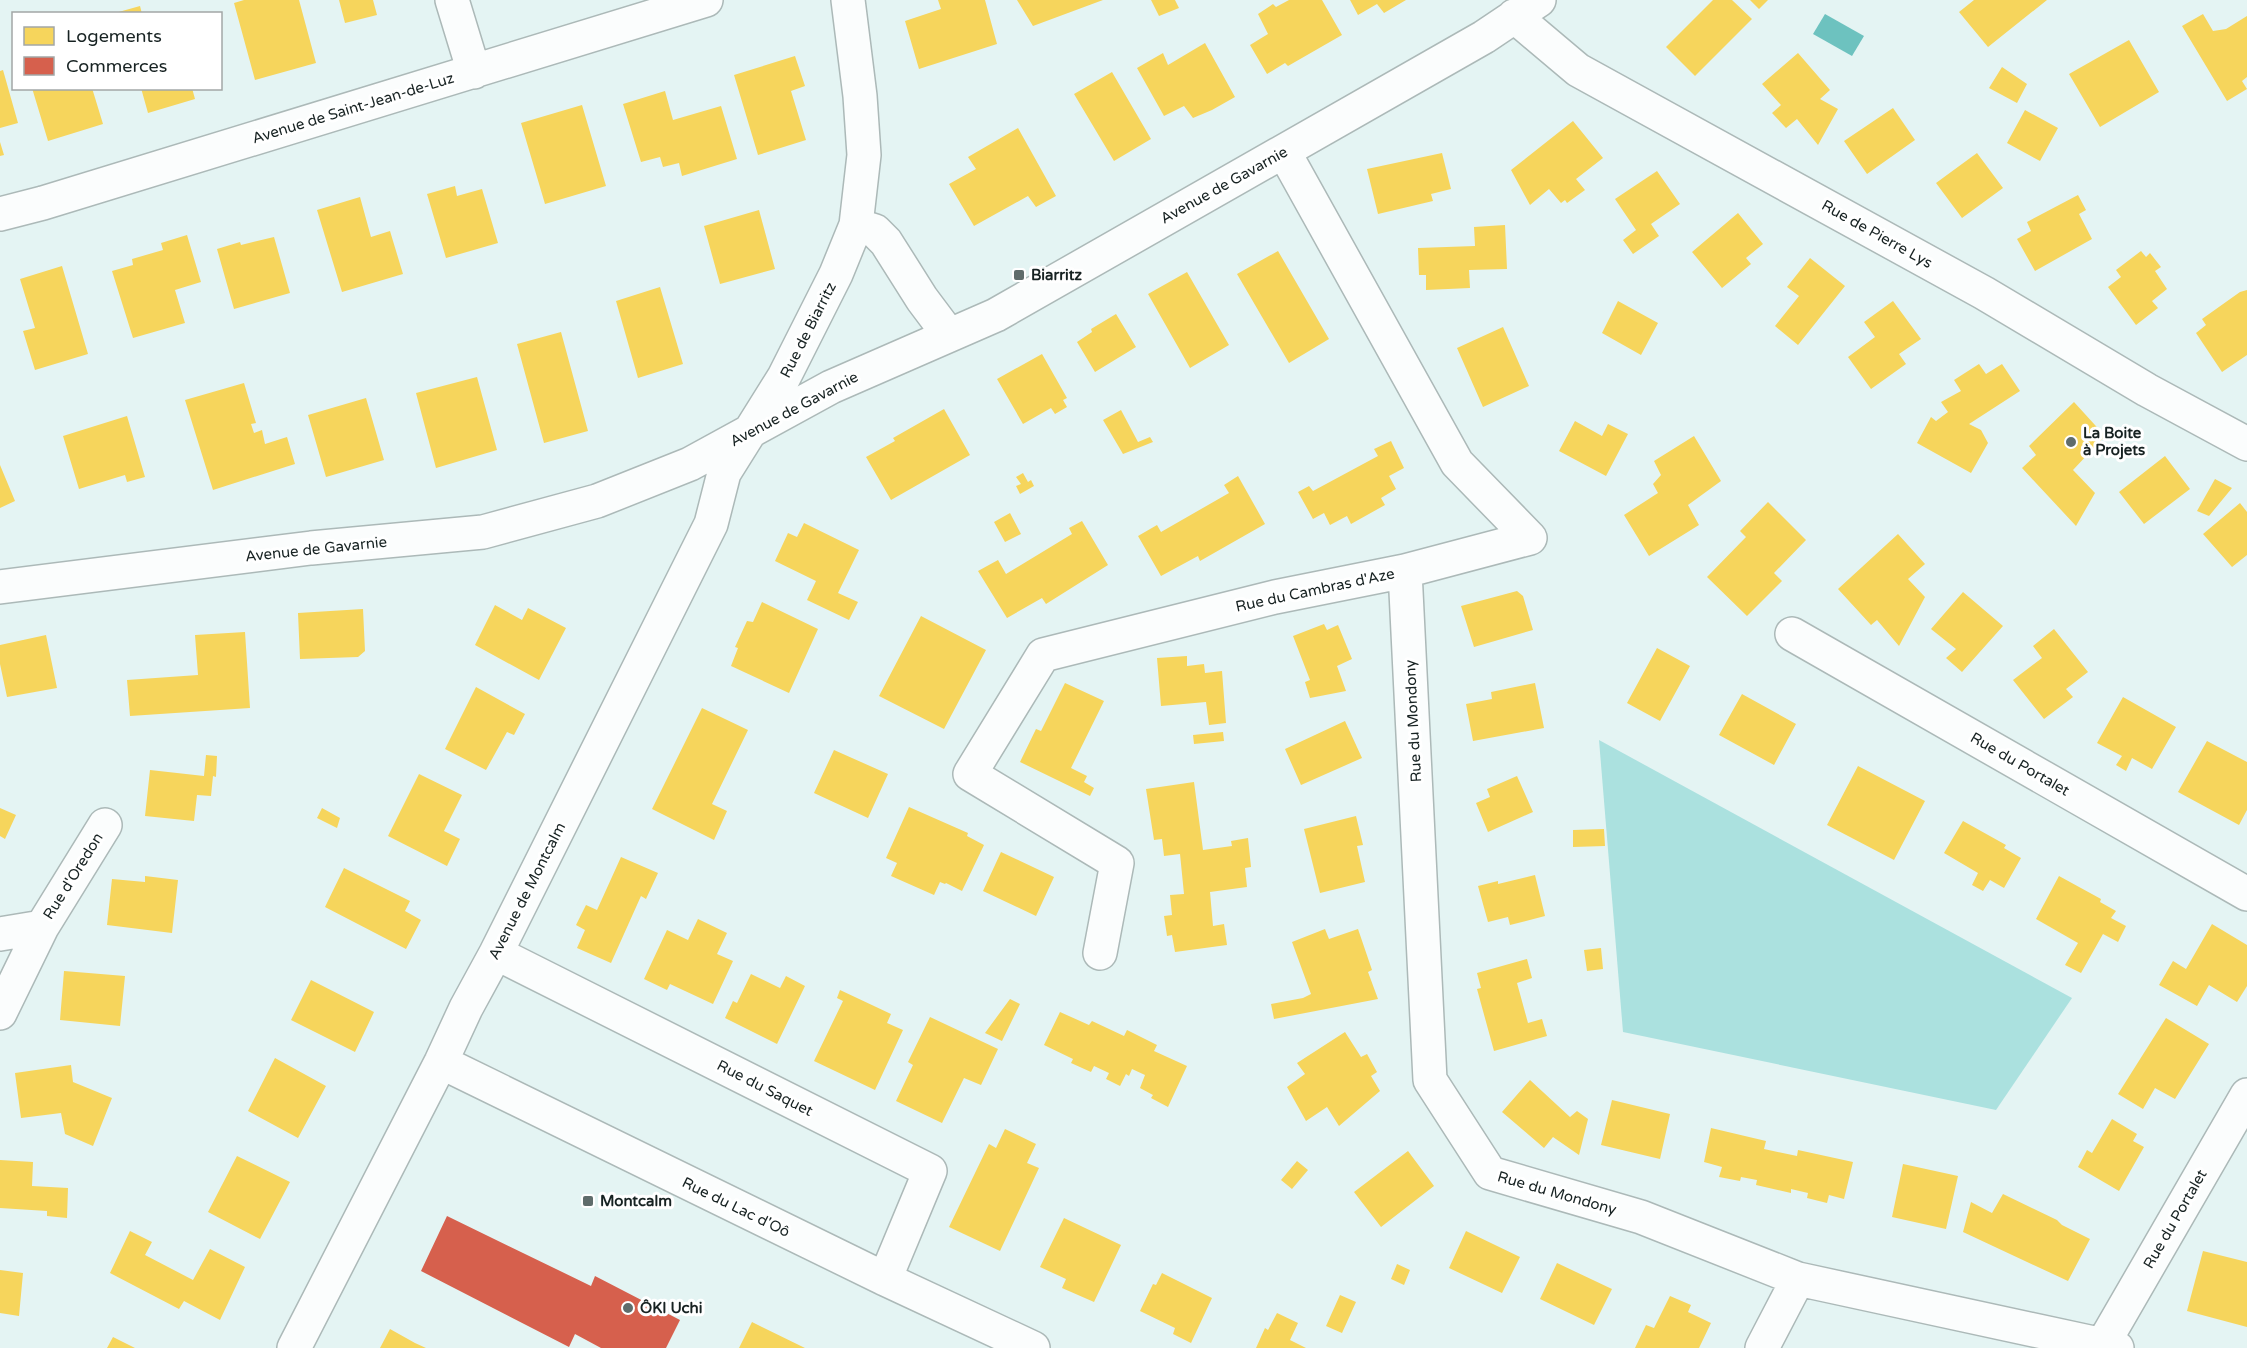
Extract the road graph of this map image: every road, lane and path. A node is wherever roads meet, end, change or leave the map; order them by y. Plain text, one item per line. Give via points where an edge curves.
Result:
1 (452, 0) edge
2 (706, 0) edge
3 (848, 0) edge
4 (1526, 8) edge
5 (474, 72) junction
6 (1284, 152) junction
7 (0, 214) edge
8 (856, 225) junction
9 (949, 335) junction
10 (752, 431) junction
11 (2247, 444) edge
12 (1405, 571) junction
13 (0, 586) edge
14 (1792, 634) dead end
15 (105, 825) dead end
16 (2247, 894) edge
17 (42, 927) junction
18 (0, 934) edge
19 (496, 952) junction
20 (1100, 952) dead end
21 (0, 1013) edge
22 (441, 1062) junction
23 (2247, 1095) edge
24 (885, 1279) junction
25 (1798, 1279) junction
26 (2110, 1346) edge
27 (294, 1348) edge
28 (1033, 1348) edge
29 (1762, 1348) edge

1 - 5 street
2 - 5 street, Avenue de Saint-Jean-de-Luz
3 - 8 street, Rue de Biarritz via 864,155
4 - 6 street, Avenue de Gavarnie via 1484,37
4 - 11 street, Rue de Pierre Lys via 1578,70 1984,293
5 - 7 street, Avenue de Saint-Jean-de-Luz
6 - 9 street, Avenue de Gavarnie via 996,315
6 - 12 street, Rue du Cambras d'Aze via 1457,463 1530,538
8 - 9 street via 875,231 886,242
8 - 10 street, Rue de Biarritz via 813,322
9 - 10 street, Avenue de Gavarnie via 831,387
10 - 13 street, Avenue de Gavarnie via 690,464 597,501 483,532 311,548
10 - 19 street, Avenue de Montcalm via 724,473 711,524
12 - 20 street, Rue du Cambras d'Aze via 1275,597 1043,655 970,774 1118,863
12 - 25 street, Rue du Mondony via 1430,1080 1490,1173 1641,1217
14 - 16 street, Rue du Portalet
15 - 17 street, Rue d'Oredon
17 - 18 street, Rue d'Oredon
17 - 21 street, Rue d'Oredon
19 - 22 street, Avenue de Montcalm
19 - 24 street, Rue du Saquet via 930,1171
22 - 24 street, Rue du Lac d'Oô
22 - 27 street, Avenue de Montcalm
23 - 26 street, Rue du Portalet
24 - 28 street, Rue du Lac d'Oô
25 - 26 street, Rue du Mondony
25 - 29 street

